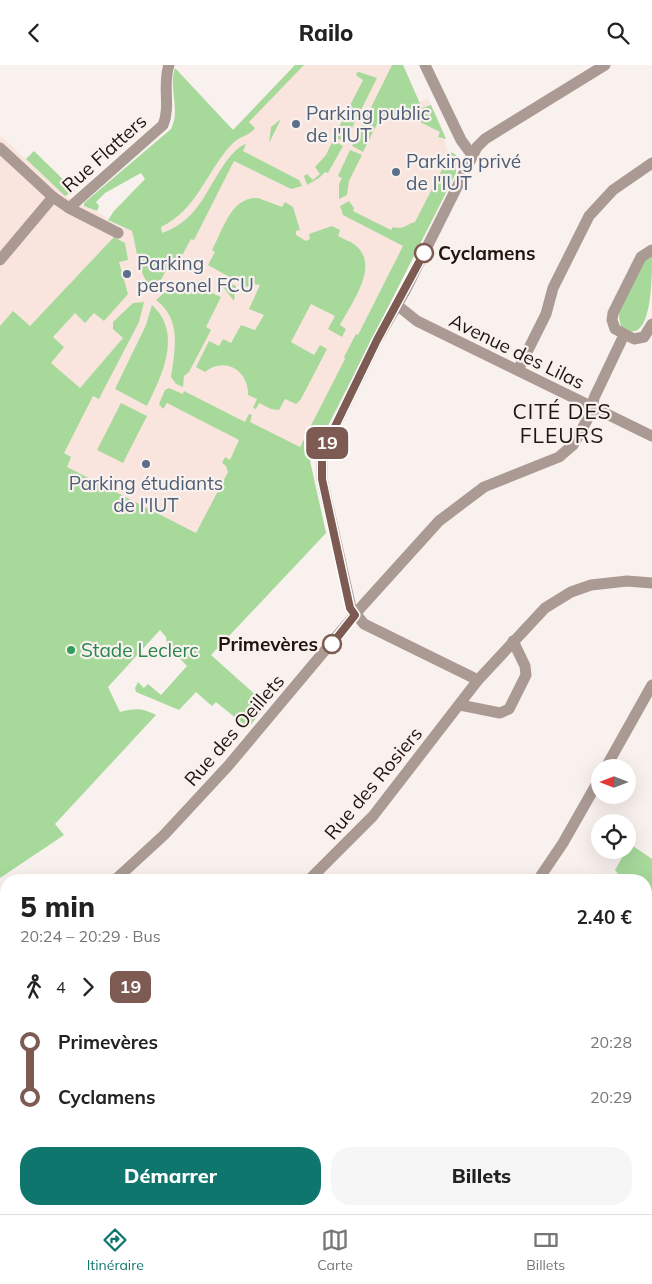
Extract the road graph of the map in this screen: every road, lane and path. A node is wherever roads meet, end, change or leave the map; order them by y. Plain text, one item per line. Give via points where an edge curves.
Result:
1 (169, 65) edge
2 (425, 65) edge
3 (605, 65) edge
4 (0, 148) edge
5 (472, 155) junction
6 (652, 163) edge
7 (53, 197) junction
8 (69, 208) junction
9 (118, 233) dead end
10 (652, 250) edge
11 (0, 260) edge
12 (397, 305) junction
13 (652, 324) edge
14 (624, 335) junction
15 (518, 370) junction
16 (592, 407) junction
17 (652, 435) edge
18 (652, 583) edge
19 (355, 615) junction
20 (513, 641) junction
21 (478, 680) junction
22 (652, 685) edge
23 (460, 705) junction
24 (610, 759) edge
25 (591, 794) edge
26 (121, 874) edge
27 (315, 874) edge
28 (542, 874) edge

1 - 8 street, Rue Flatters via 163,125
2 - 5 street via 461,140
3 - 5 street via 485,139
4 - 7 street
5 - 12 street
6 - 15 street via 613,190 589,216 553,288 546,314
7 - 8 street
7 - 11 street
8 - 9 street
10 - 14 street via 641,257 613,313 612,325
12 - 15 street, Avenue des Lilas via 417,321
12 - 19 street via 327,443 322,459 322,479 350,608
13 - 14 street via 647,334 639,339
14 - 16 street, Rue des Oeillets
15 - 16 street, Avenue des Lilas
16 - 17 street, Avenue des Lilas
16 - 19 street, Rue des Oeillets via 578,438 567,452 484,487 464,501 421,538
18 - 20 street, Rue des Rosiers via 609,581 571,592 545,608
19 - 21 street via 364,624
19 - 26 street, Rue des Oeillets via 228,766 164,835
20 - 21 street, Rue des Rosiers
20 - 23 street via 526,675 509,709 500,713
21 - 23 street, Rue des Rosiers
22 - 24 street
23 - 27 street, Rue des Rosiers via 373,816
25 - 28 street

